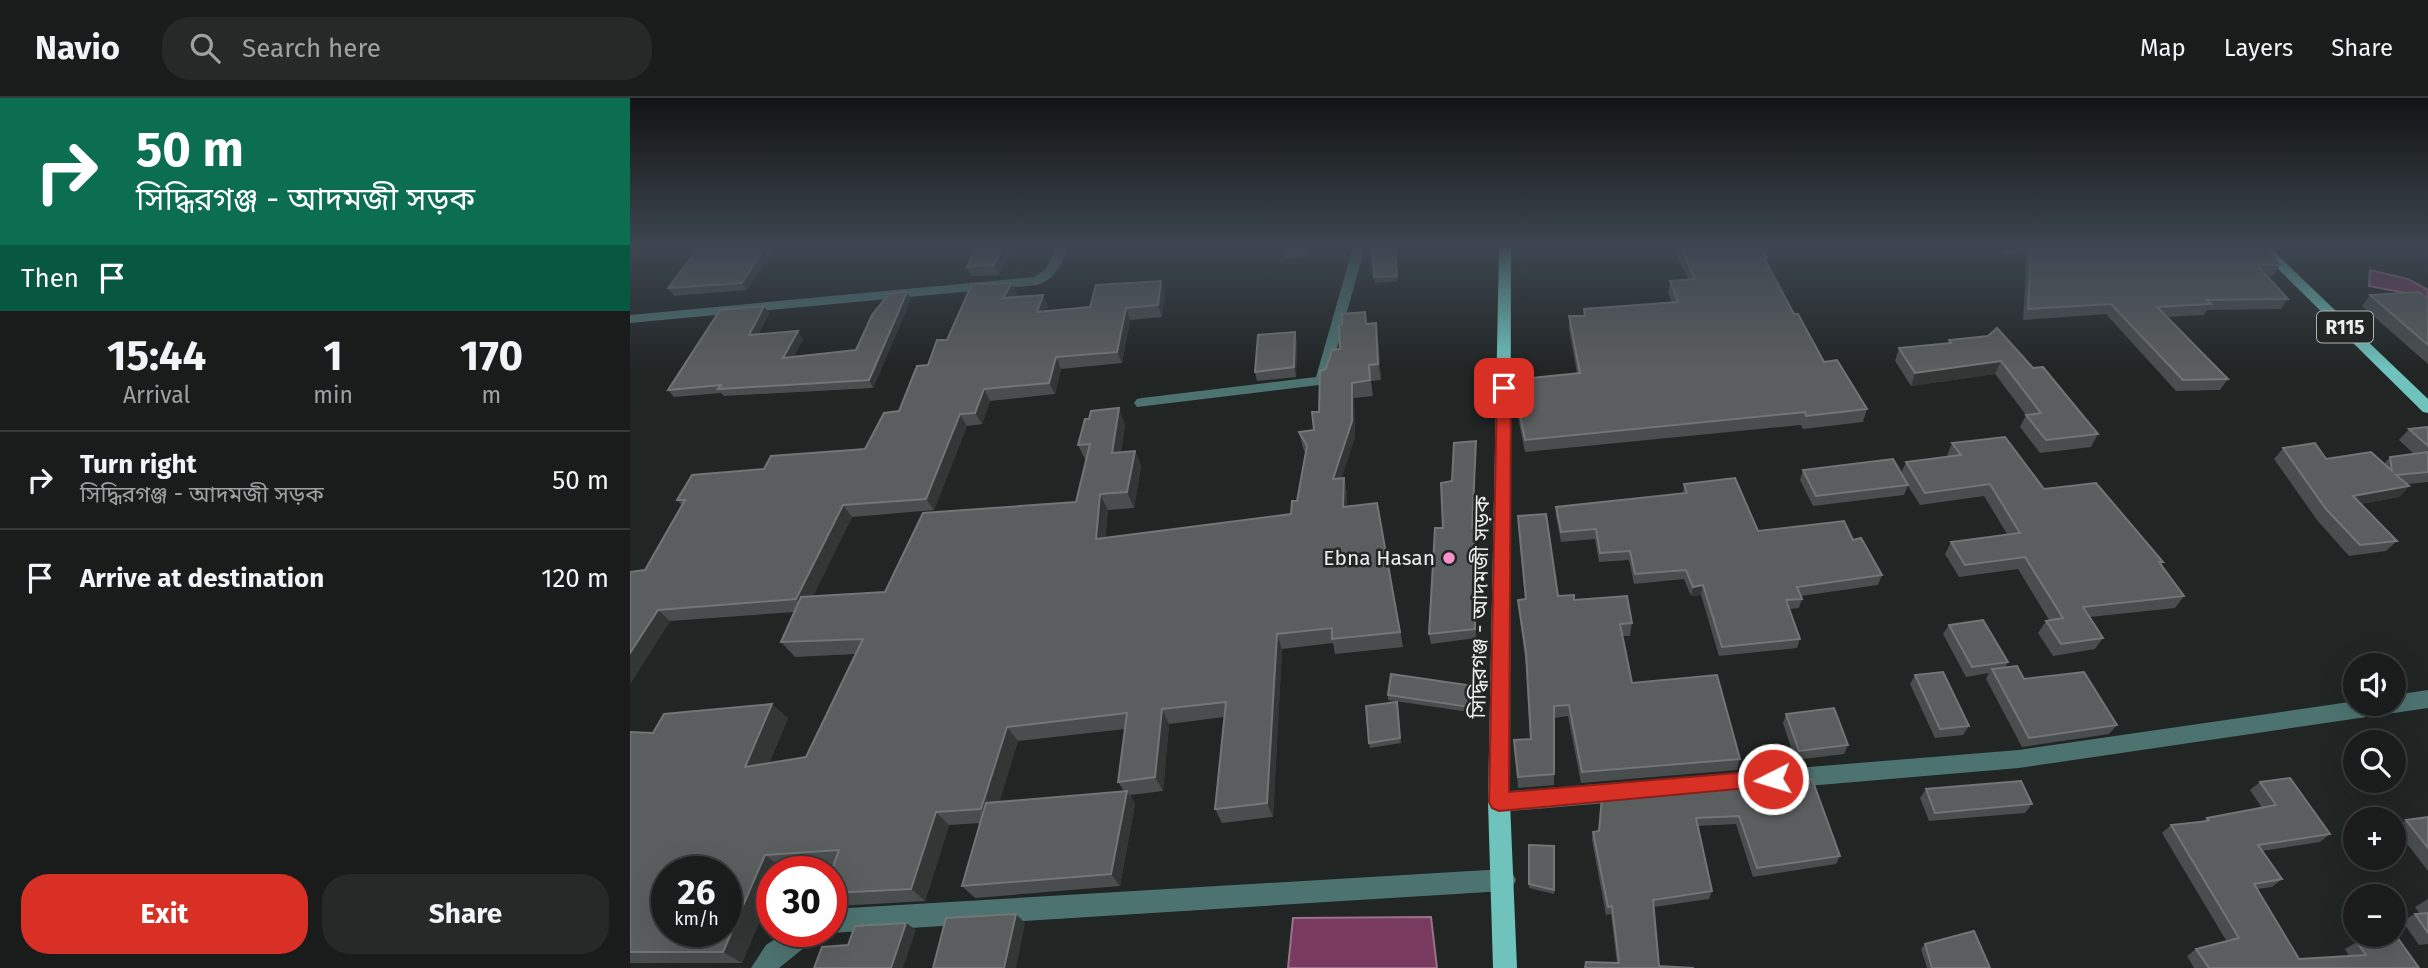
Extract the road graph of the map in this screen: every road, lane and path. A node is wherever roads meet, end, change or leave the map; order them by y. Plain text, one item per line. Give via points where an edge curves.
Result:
1 (966, 288) edge
2 (1348, 288) edge
3 (1505, 288) edge
4 (2304, 288) edge
5 (630, 319) edge
6 (1142, 403) dead end
7 (2428, 408) edge
8 (2428, 699) edge
9 (1499, 802) junction
10 (1504, 880) junction
11 (847, 920) edge
12 (785, 947) edge
13 (763, 968) edge
14 (1505, 968) edge

1 - 5 street
2 - 6 street via 1322,381
3 - 9 main road, সিদ্ধিরগঞ্জ - আদমজী সড়ক
4 - 7 main road, R115
8 - 9 street via 2019,759
9 - 10 main road, সিদ্ধিরগঞ্জ - আদমজী সড়ক
10 - 11 street
10 - 14 main road, সিদ্ধিরগঞ্জ - আদমজী সড়ক
12 - 13 street

